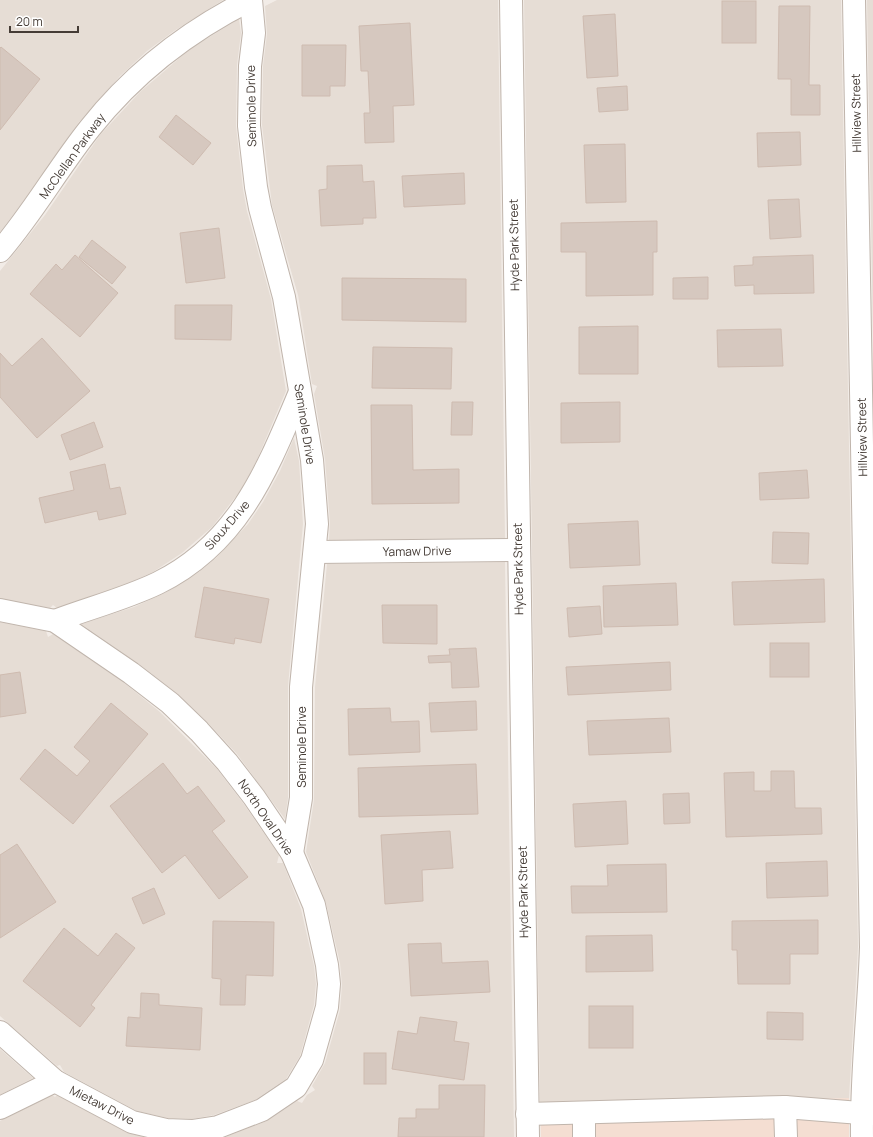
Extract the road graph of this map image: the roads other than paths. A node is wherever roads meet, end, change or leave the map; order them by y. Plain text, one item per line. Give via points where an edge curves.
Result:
1 (250, 0) edge
2 (511, 0) edge
3 (854, 0) edge
4 (0, 252) edge
5 (300, 392) junction
6 (518, 550) junction
7 (315, 552) junction
8 (0, 610) edge
9 (55, 621) junction
10 (292, 853) junction
11 (0, 1032) edge
12 (55, 1081) junction
13 (296, 1087) joint
14 (784, 1107) junction
15 (0, 1108) edge
16 (584, 1113) junction
17 (867, 1113) edge
18 (527, 1114) junction
19 (528, 1137) edge
20 (584, 1137) edge
21 (786, 1137) edge
22 (862, 1137) edge

1 - 4 street, McClellan Parkway via 182,40 156,59 130,84 90,128
1 - 5 street, Seminole Drive via 254,33 250,66 249,126 256,188 284,297
2 - 6 street, Hyde Park Street
3 - 17 street, Hillview Street via 871,947
5 - 7 street, Seminole Drive via 312,460 317,524
5 - 9 street, Sioux Drive via 268,467 252,496 238,516 207,549 160,582 130,596
6 - 7 street, Yamaw Drive
6 - 18 street, Hyde Park Street
7 - 10 street, Seminole Drive via 301,687 301,798
8 - 9 street
9 - 10 street, North Oval Drive via 131,673 170,703 199,731 254,797
10 - 13 street, North Oval Drive via 314,905 329,984 327,1007 312,1060
11 - 12 street
12 - 13 street, Mietaw Drive via 132,1122 166,1130 192,1131 218,1127 262,1110
12 - 15 street, Mietaw Drive
14 - 16 street
14 - 17 street
14 - 21 street
16 - 18 street
16 - 20 street
17 - 22 street, Hillview Street
18 - 19 street, Hyde Park Street

